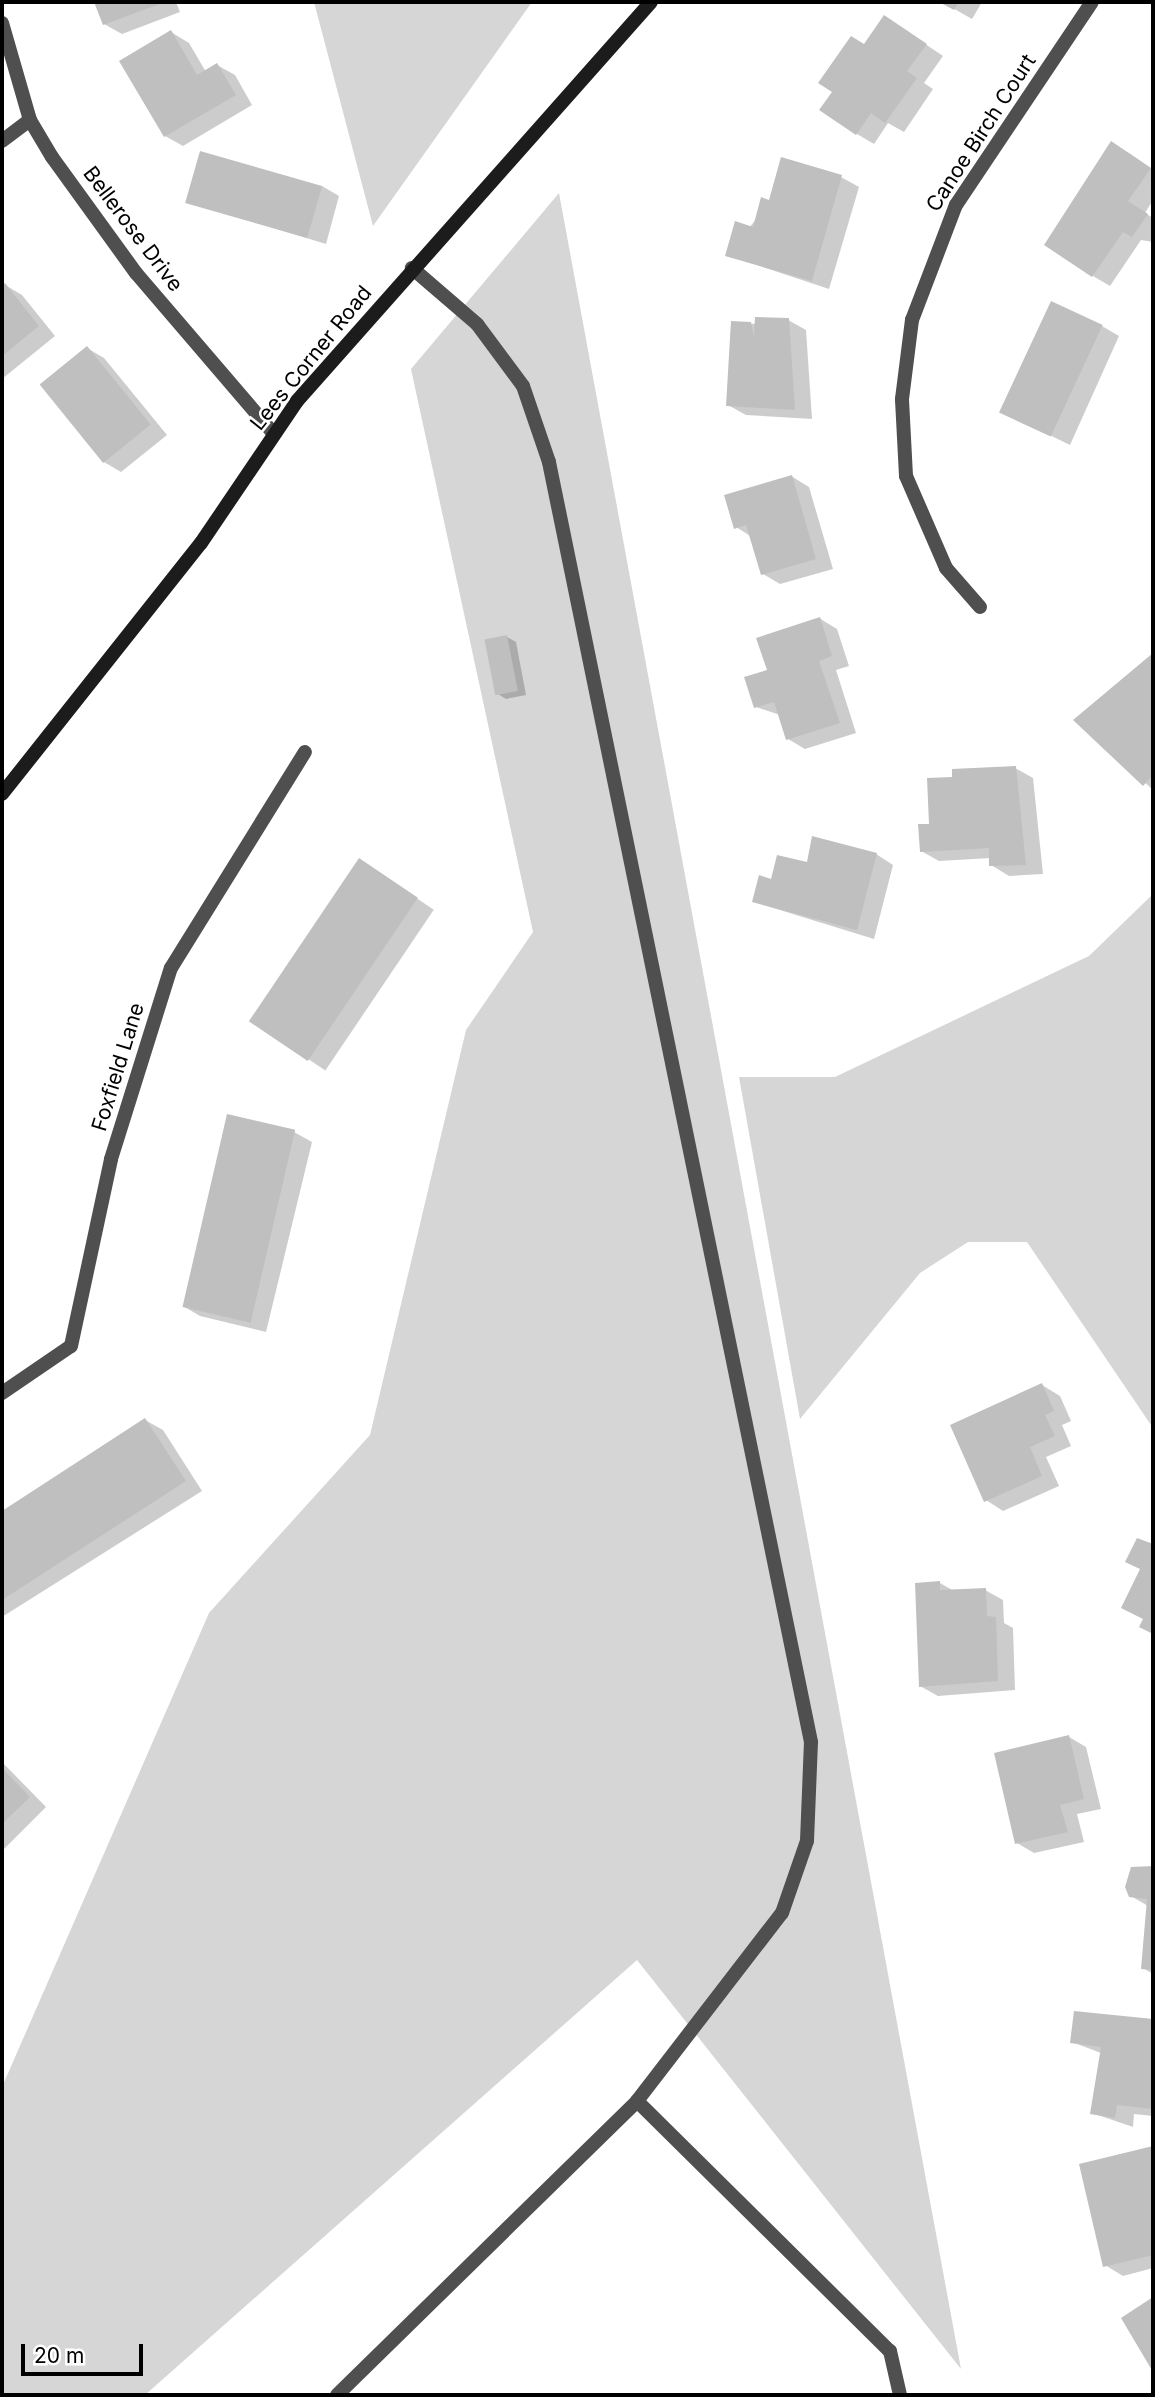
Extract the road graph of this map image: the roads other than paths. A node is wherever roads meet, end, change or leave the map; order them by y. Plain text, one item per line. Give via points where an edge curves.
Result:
1 (651, 2) edge
2 (1092, 2) edge
3 (2, 23) edge
4 (30, 120) junction
5 (2, 141) edge
6 (412, 268) junction
7 (274, 434) junction
8 (979, 607) dead end
9 (305, 752) dead end
10 (2, 794) edge
11 (2, 1393) edge
12 (637, 2101) junction
13 (337, 2395) edge
14 (900, 2395) edge

1 - 6 street, Lees Corner Road
2 - 8 street, Canoe Birch Court via 956,205 912,320 902,399 906,475 946,568
3 - 4 street, Bellerose Drive
4 - 5 street
4 - 7 street, Bellerose Drive via 136,273
6 - 7 street, Lees Corner Road
6 - 12 street via 477,324 523,386 549,462 811,1742 807,1841 782,1913
7 - 10 street, Lees Corner Road via 201,543
9 - 11 street, Foxfield Lane via 171,968 111,1159 71,1346
12 - 13 street
12 - 14 street via 890,2351

